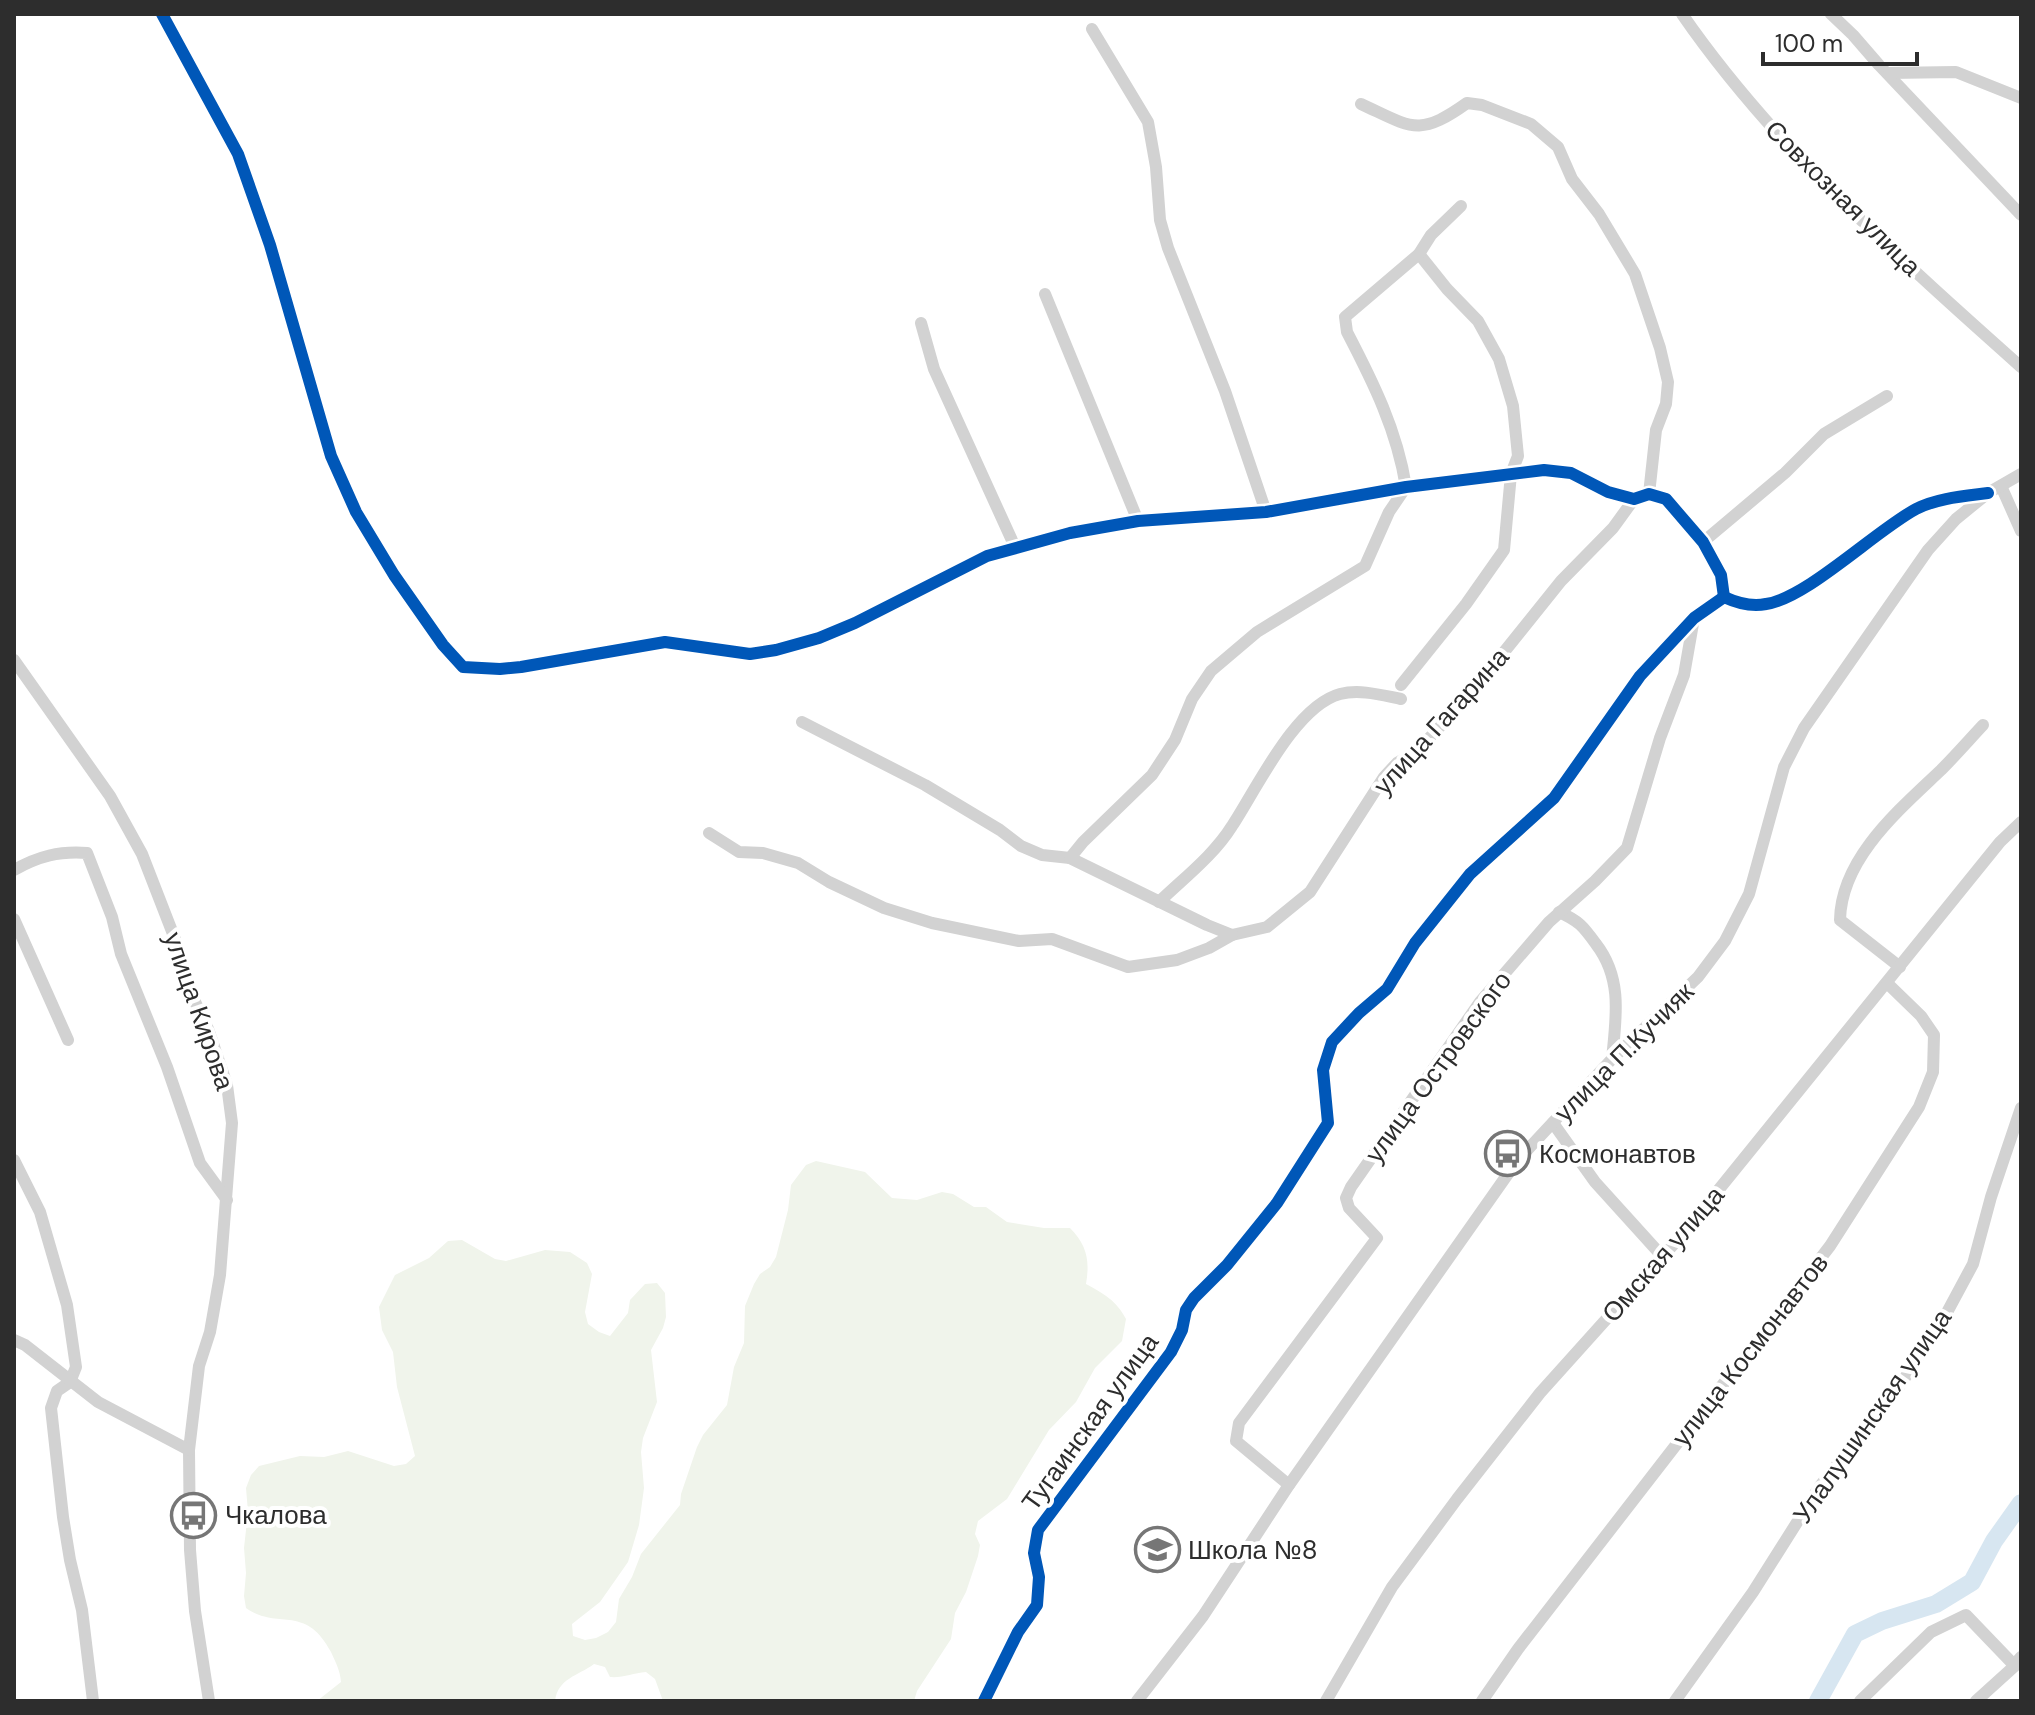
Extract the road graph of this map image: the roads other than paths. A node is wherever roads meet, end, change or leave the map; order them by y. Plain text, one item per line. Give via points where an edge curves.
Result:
1 (162, 14) edge
2 (1682, 14) edge
3 (1831, 14) edge
4 (1092, 29) dead end
5 (1889, 73) junction
6 (2021, 98) edge
7 (1361, 104) dead end
8 (1461, 206) dead end
9 (2021, 215) edge
10 (1419, 254) junction
11 (1045, 294) dead end
12 (921, 323) dead end
13 (2021, 367) edge
14 (1887, 396) dead end
15 (1511, 474) junction
16 (2021, 474) edge
17 (2001, 486) junction
18 (1406, 487) junction
19 (1988, 493) junction
20 (1649, 494) junction
21 (1634, 499) junction
22 (1266, 512) junction
23 (1138, 521) junction
24 (2021, 531) edge
25 (1703, 542) junction
26 (1015, 547) junction
27 (1724, 597) junction
28 (1694, 618) junction
29 (14, 660) edge
30 (1401, 685) dead end
31 (1401, 699) dead end
32 (802, 722) dead end
33 (1983, 725) dead end
34 (2021, 822) edge
35 (709, 833) dead end
36 (1070, 858) junction
37 (14, 870) edge
38 (1159, 902) junction
39 (1559, 912) junction
40 (14, 919) edge
41 (1232, 935) junction
42 (1900, 967) junction
43 (1887, 983) junction
44 (68, 1040) dead end
45 (1612, 1059) junction
46 (2021, 1108) edge
47 (1553, 1123) junction
48 (14, 1160) edge
49 (227, 1200) junction
50 (1662, 1256) junction
51 (14, 1340) edge
52 (70, 1382) junction
53 (189, 1450) junction
54 (1289, 1485) junction
55 (2019, 1661) edge
56 (93, 1701) edge
57 (209, 1701) edge
58 (984, 1701) edge
59 (1137, 1701) edge
60 (1326, 1701) edge
61 (1482, 1701) edge
62 (1675, 1701) edge
63 (1860, 1701) edge
64 (1976, 1701) edge

1 - 26 street via 238,154 331,456 356,512 394,575 463,667 521,667 665,642 750,654 776,650 855,623
2 - 13 street, Совхозная улица via 1750,103 1899,258
3 - 5 street
4 - 22 street via 1148,122 1168,248
5 - 6 street via 1956,72
5 - 9 street
7 - 20 street via 1420,128 1467,103 1482,105 1531,124 1558,147 1572,179 1635,274 1660,348 1668,382
8 - 10 street
10 - 15 street via 1478,321 1499,359 1517,444
10 - 18 street via 1345,317 1347,332 1389,420
11 - 23 street
12 - 26 street via 934,369
14 - 25 street via 1824,434
15 - 18 street
15 - 21 street via 1571,473
15 - 30 street via 1504,550
16 - 17 street, улица П.Кучияк
17 - 19 street, улица П.Кучияк
17 - 24 street
18 - 22 street
18 - 36 street via 1365,566 1257,632 1211,671 1152,775
19 - 27 street via 1918,508 1777,601 1738,604
19 - 45 street, улица П.Кучияк via 1928,550 1804,728 1784,767 1749,894 1725,941 1698,977
20 - 21 street
20 - 25 street via 1666,499
21 - 41 street, улица Гагарина via 1467,698 1384,777 1310,892 1267,927
22 - 23 street
23 - 26 street
25 - 27 street via 1721,575
27 - 28 street, Тугаинская улица
28 - 39 street, улица Островского via 1684,675 1627,848
28 - 58 street, Тугаинская улица via 1640,676 1554,798 1470,874 1415,943 1387,989 1332,1042 1323,1070 1328,1123 1277,1203 1194,1298 1171,1352 1038,1530 1037,1605
29 - 49 street, улица Кирова via 110,796 159,894 227,1085 232,1123
31 - 38 street via 1373,693 1339,695 1312,709 1271,760 1231,829
32 - 36 street via 925,785 1021,846
33 - 42 street via 1893,813 1851,875 1840,920
34 - 42 street, Омская улица
35 - 41 street, улица Гагарина via 739,852 798,863 884,908 1019,941 1052,939 1128,967 1177,960
36 - 38 street
37 - 49 street via 52,853 87,853 200,1163
38 - 41 street
39 - 45 street via 1579,921 1604,953 1615,980
39 - 54 street, улица Островского via 1480,1002 1351,1187 1349,1208 1377,1238 1239,1423 1236,1441
40 - 44 street
42 - 43 street, Омская улица
43 - 50 street, Омская улица
43 - 61 street, улица Космонавтов via 1934,1035 1933,1072 1919,1107 1830,1246
45 - 47 street, улица П.Кучияк
46 - 62 street, Улалушинская улица via 1973,1264 1944,1318 1897,1390 1820,1486
47 - 50 street via 1595,1182
47 - 54 street, улица П.Кучияк via 1517,1161
48 - 52 street via 40,1212 67,1305 76,1367
49 - 53 street, улица Кирова via 220,1275 199,1366
50 - 60 street, Омская улица via 1540,1393 1457,1499 1392,1587
51 - 52 street
52 - 53 street
52 - 56 street via 57,1391 51,1408
53 - 57 street, улица Кирова via 190,1550
54 - 59 street, улица П.Кучияк via 1203,1616
55 - 63 street via 1966,1615 1931,1632
55 - 64 street

